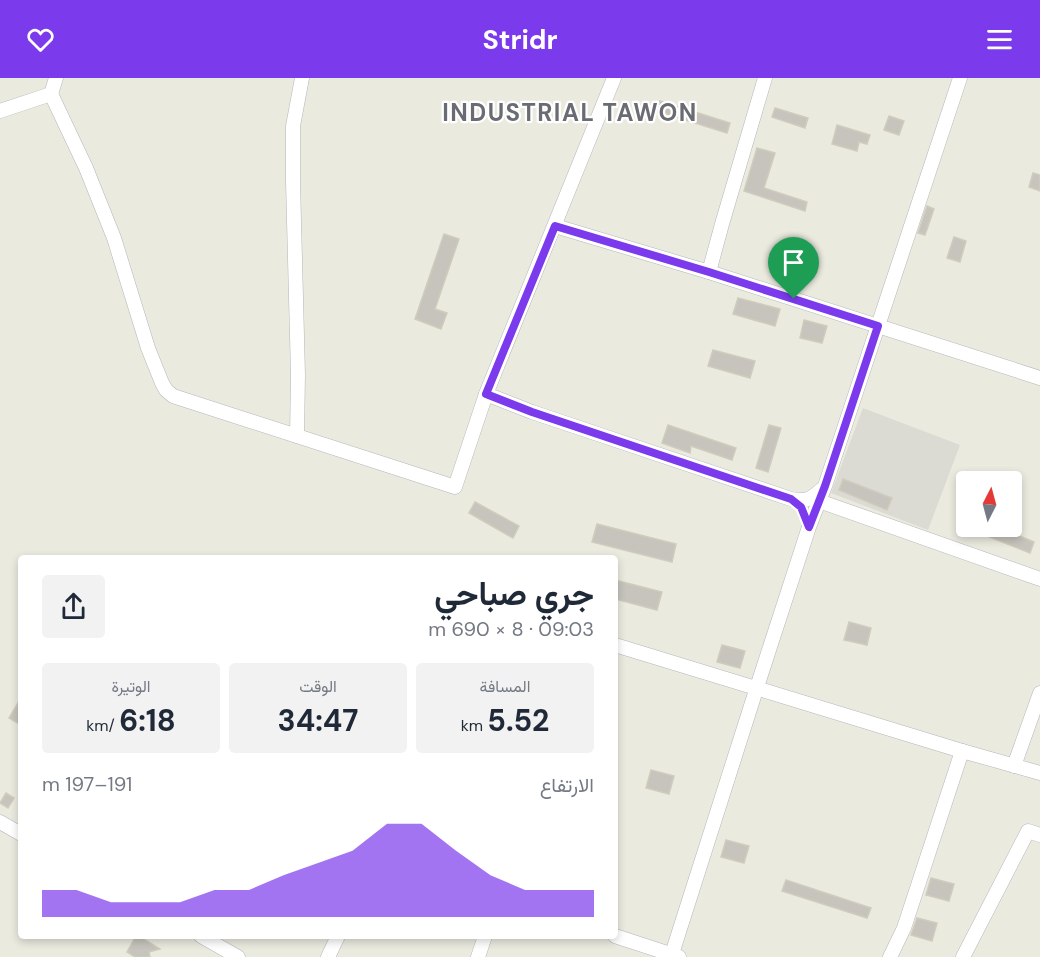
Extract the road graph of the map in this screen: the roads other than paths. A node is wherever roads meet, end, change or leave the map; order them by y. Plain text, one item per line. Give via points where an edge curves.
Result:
1 (56, 78) edge
2 (302, 78) edge
3 (614, 78) edge
4 (765, 78) edge
5 (960, 78) edge
6 (51, 94) junction
7 (0, 111) edge
8 (555, 226) junction
9 (709, 272) junction
10 (878, 326) junction
11 (1040, 378) edge
12 (486, 394) junction
13 (297, 436) junction
14 (825, 486) junction
15 (791, 499) junction
16 (819, 501) junction
17 (809, 527) junction
18 (1040, 578) edge
19 (618, 646) edge
20 (757, 687) junction
21 (1040, 693) edge
22 (962, 752) junction
23 (1014, 766) junction
24 (1040, 773) edge
25 (0, 822) edge
26 (18, 832) edge
27 (1040, 835) edge
28 (618, 937) edge
29 (206, 939) edge
30 (337, 939) edge
31 (484, 939) edge
32 (674, 956) edge
33 (238, 957) edge
34 (328, 957) edge
35 (478, 957) edge
36 (890, 957) edge
37 (963, 957) edge

1 - 6 street
2 - 13 street via 293,126
3 - 8 street
4 - 9 street
5 - 10 street
6 - 7 street
6 - 13 street via 87,168 166,390 173,396
8 - 9 street
8 - 12 street
9 - 10 street
10 - 11 street
10 - 14 street
12 - 13 street via 455,487
12 - 15 street
14 - 15 street via 812,498
14 - 16 street
15 - 17 street via 801,507
16 - 17 street
16 - 18 street
17 - 20 street
19 - 20 street
20 - 22 street
20 - 32 street
21 - 23 street
22 - 23 street
22 - 36 street via 904,928
23 - 24 street
25 - 26 street
27 - 37 street via 1028,831
28 - 32 street
29 - 33 street
30 - 34 street
31 - 35 street

